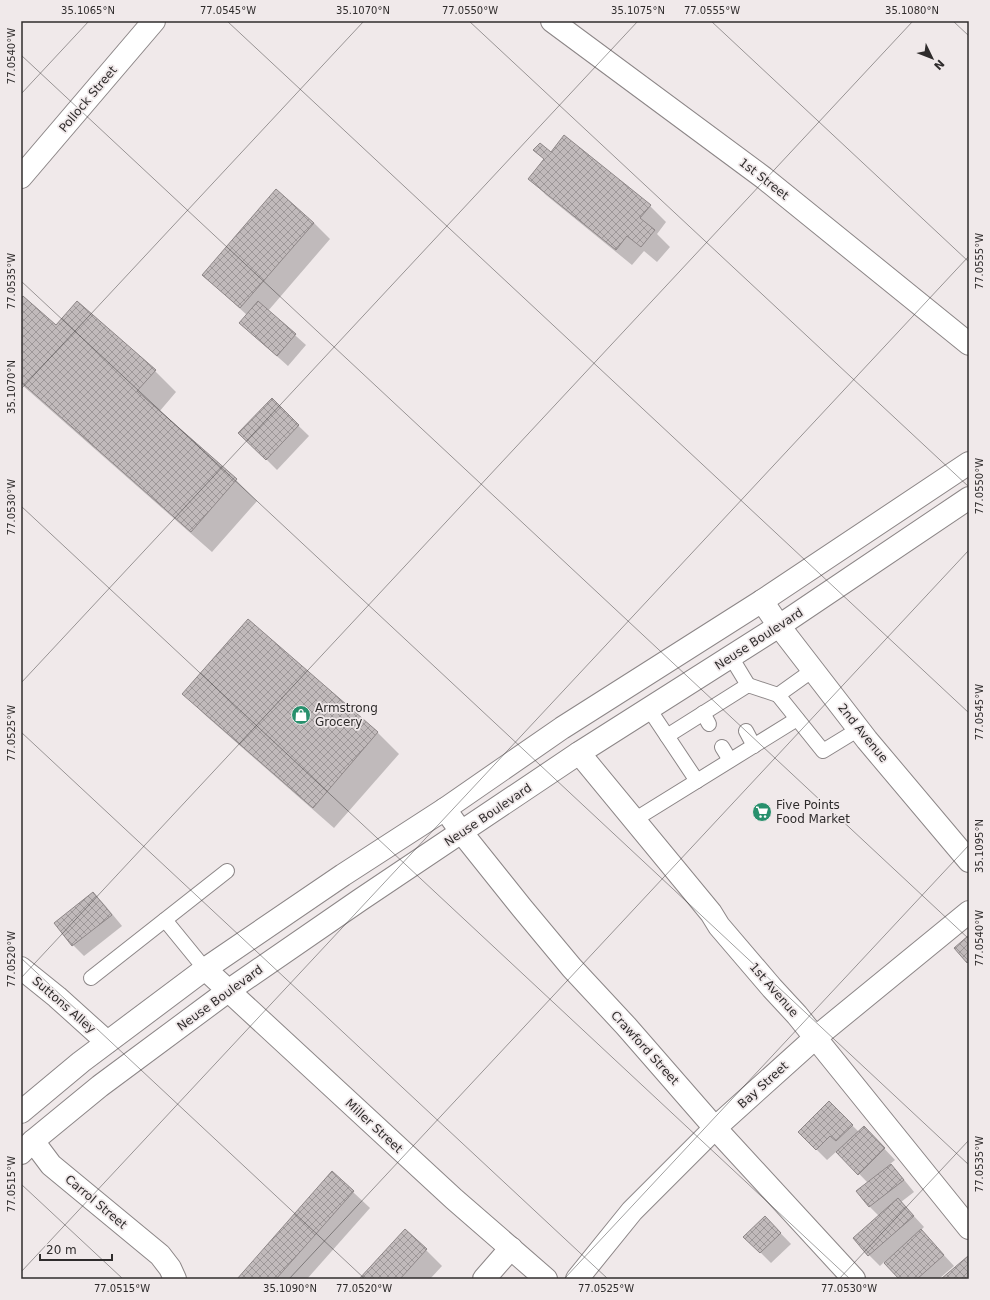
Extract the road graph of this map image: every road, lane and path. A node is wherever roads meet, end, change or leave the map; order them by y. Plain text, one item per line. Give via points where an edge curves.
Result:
1 (154, 21) edge
2 (552, 21) edge
3 (21, 177) edge
4 (969, 344) edge
5 (969, 463) edge
6 (969, 498) edge
7 (762, 601) junction
8 (779, 626) junction
9 (731, 657) junction
10 (813, 670) junction
11 (748, 685) junction
12 (778, 695) junction
13 (649, 709) junction
14 (797, 719) junction
15 (859, 729) junction
16 (746, 731) dead end
17 (666, 736) junction
18 (754, 746) junction
19 (722, 747) dead end
20 (579, 754) junction
21 (730, 760) junction
22 (697, 781) junction
23 (445, 809) junction
24 (634, 820) junction
25 (462, 832) junction
26 (969, 861) edge
27 (227, 871) dead end
28 (969, 912) edge
29 (165, 920) junction
30 (21, 968) edge
31 (205, 969) junction
32 (91, 978) dead end
33 (228, 991) junction
34 (815, 1038) junction
35 (107, 1042) junction
36 (21, 1112) edge
37 (715, 1128) junction
38 (27, 1147) edge
39 (969, 1228) edge
40 (511, 1248) junction
41 (175, 1279) edge
42 (484, 1279) edge
43 (546, 1279) edge
44 (578, 1279) edge
45 (854, 1279) edge

1 - 3 street, Pollock Street
2 - 4 street, 1st Street via 764,178
5 - 7 street
6 - 8 street, Neuse Boulevard
7 - 8 street, 2nd Avenue
7 - 23 street via 569,724
8 - 9 street, Neuse Boulevard
8 - 10 street, 2nd Avenue
9 - 11 lane
9 - 13 street, Neuse Boulevard
10 - 12 lane
10 - 15 street, 2nd Avenue
11 - 12 lane
11 - 17 lane via 729,704 706,719
12 - 14 lane
13 - 17 lane
13 - 20 street, Neuse Boulevard
14 - 15 lane via 824,751
14 - 18 lane
15 - 26 street, 2nd Avenue
16 - 18 lane
17 - 22 lane
18 - 21 lane
19 - 21 lane
20 - 24 street, 1st Avenue
20 - 25 street, Neuse Boulevard
21 - 22 lane
22 - 24 lane
23 - 25 street, Crawford Street
23 - 31 street
24 - 34 street, 1st Avenue via 712,913 719,926
25 - 33 street, Neuse Boulevard
25 - 37 street, Crawford Street via 572,968
27 - 29 lane
28 - 34 street, Bay Street
29 - 31 lane
29 - 32 lane
30 - 35 street, Suttons Alley
31 - 33 street, Miller Street
31 - 35 street
33 - 38 street, Neuse Boulevard via 100,1086
33 - 40 street, Miller Street via 454,1199
34 - 37 street, Bay Street
34 - 39 street, 1st Avenue
35 - 36 street
37 - 44 street, Bay Street via 632,1211
37 - 45 street, Crawford Street
38 - 41 street, Carrol Street via 160,1255
40 - 42 street
40 - 43 street, Miller Street

